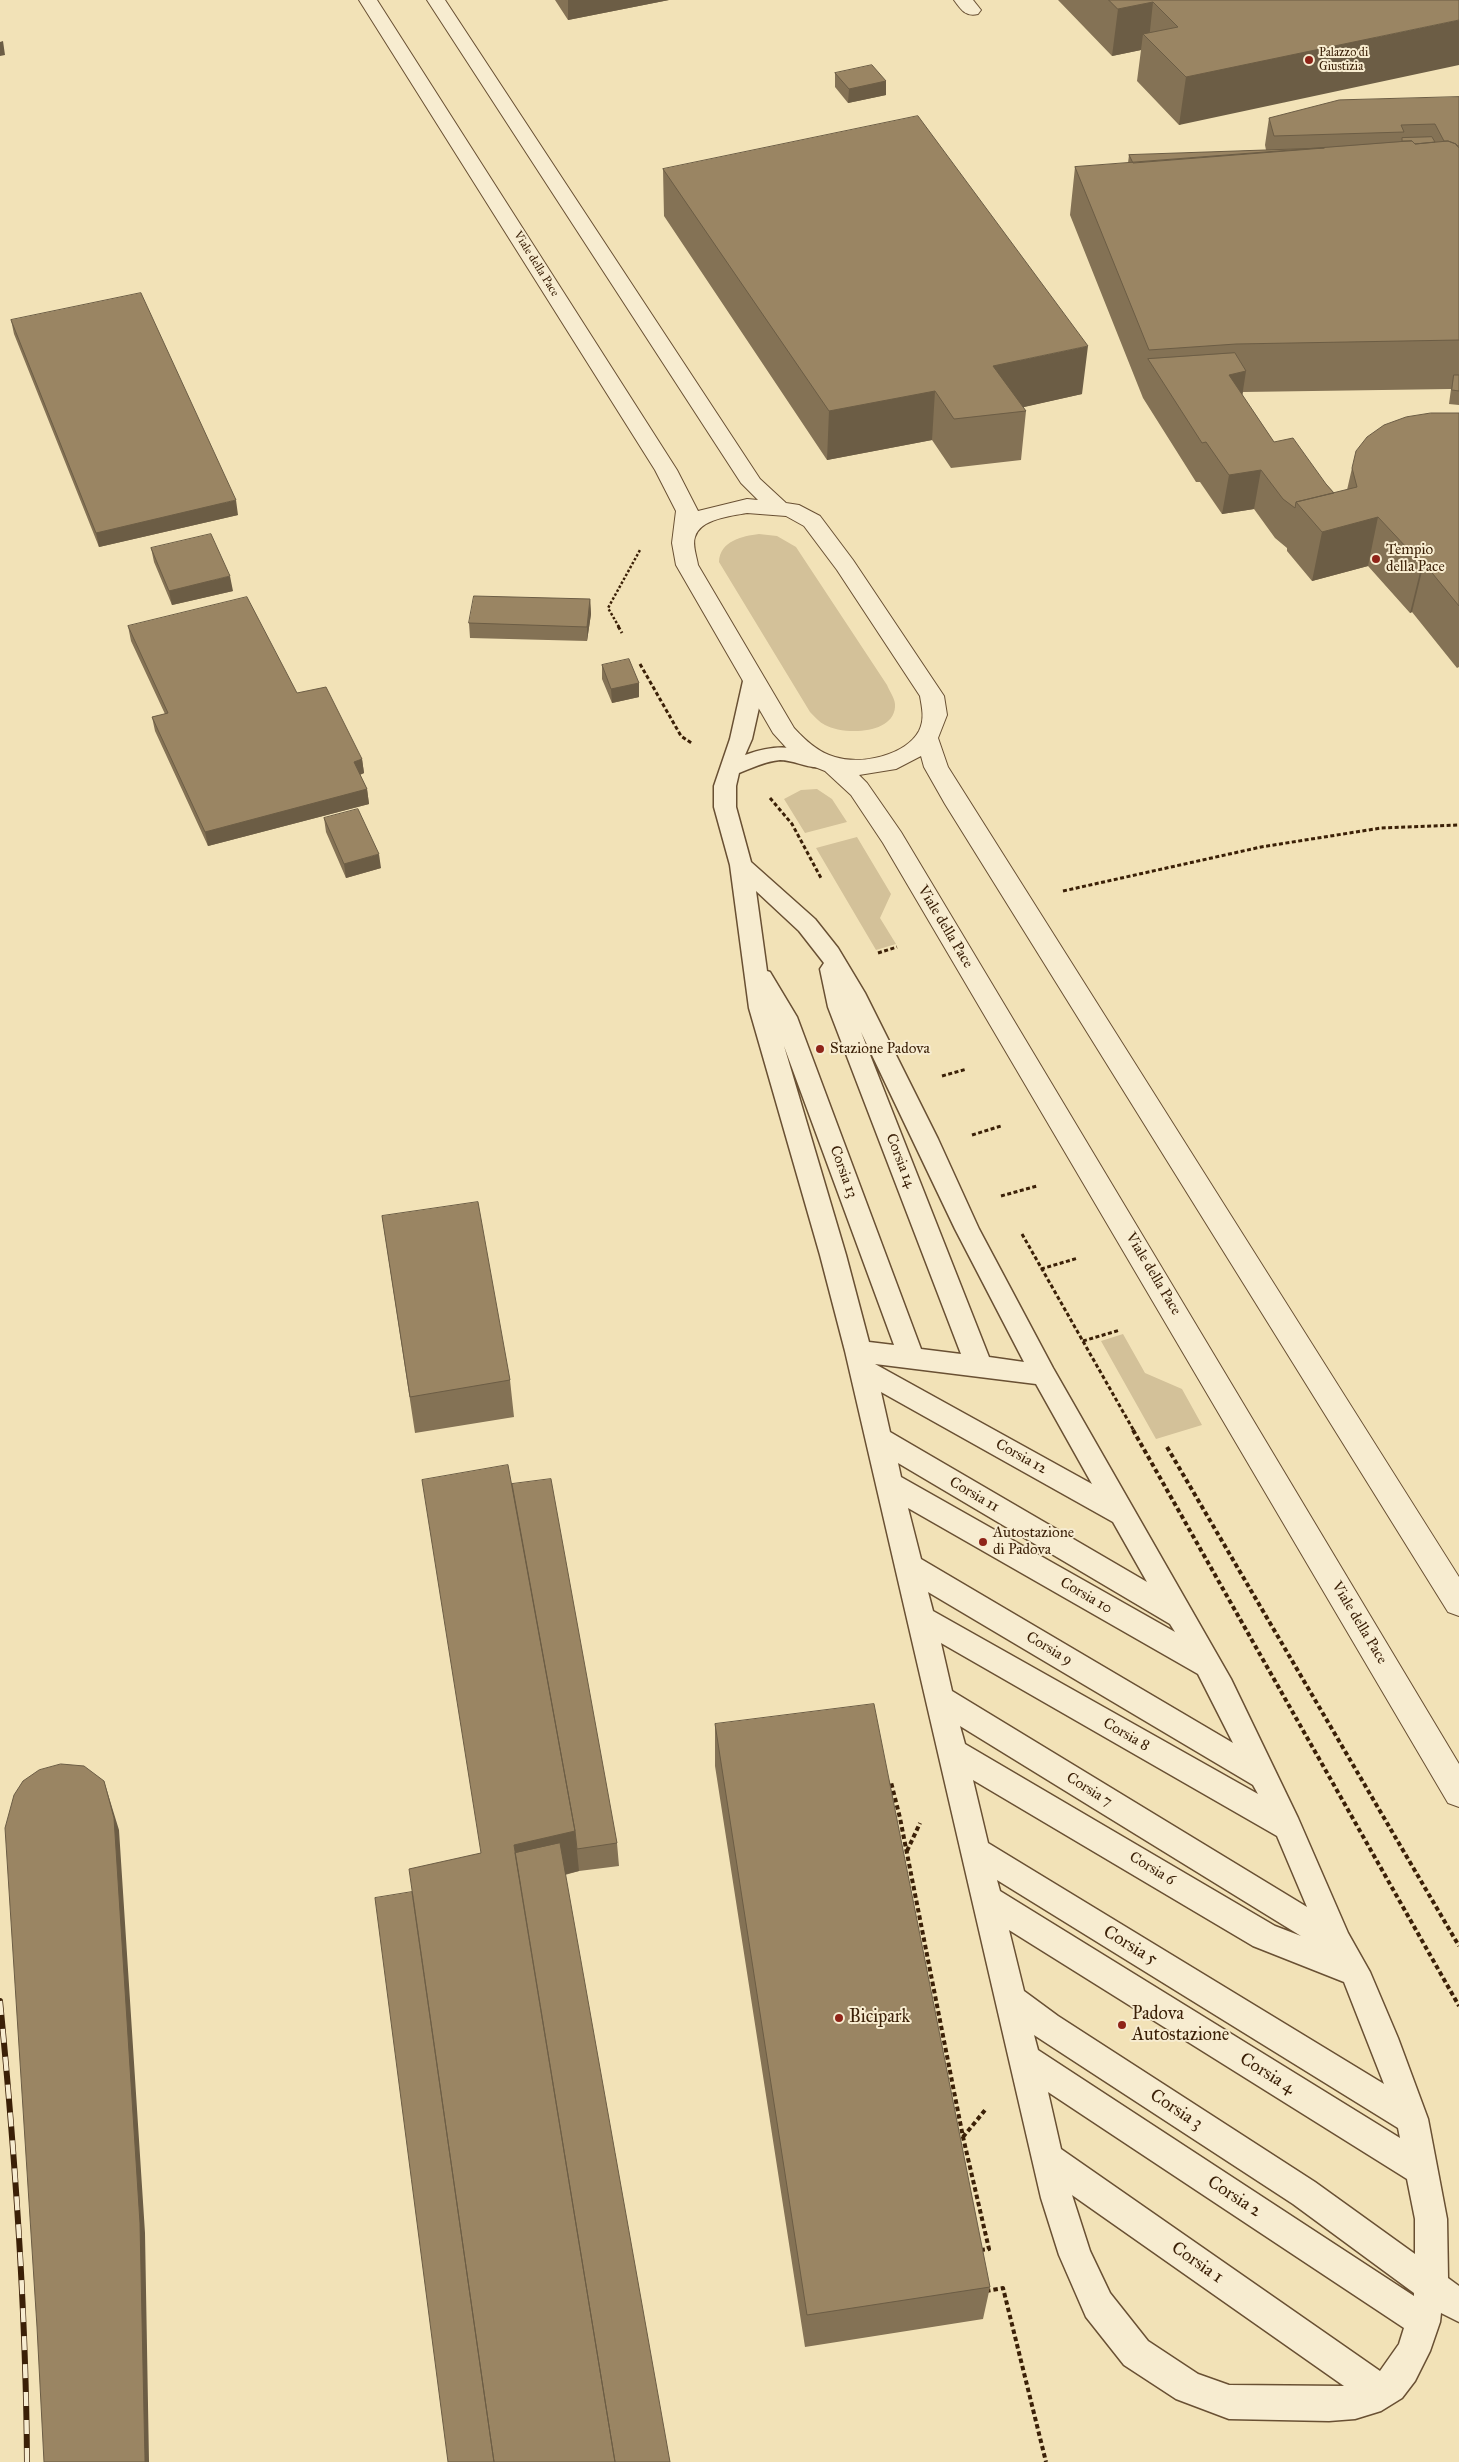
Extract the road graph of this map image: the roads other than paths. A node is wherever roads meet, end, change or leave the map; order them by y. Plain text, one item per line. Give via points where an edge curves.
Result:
1 (368, 0) edge
2 (436, 0) edge
3 (779, 508) junction
4 (685, 534) junction
5 (754, 682) junction
6 (927, 739) junction
7 (827, 763) junction
8 (729, 769) junction
9 (741, 865) junction
10 (830, 954) junction
11 (756, 967) junction
12 (911, 1357) junction
13 (860, 1360) junction
14 (979, 1366) junction
15 (1044, 1375) junction
16 (888, 1444) junction
17 (891, 1485) junction
18 (1117, 1511) junction
19 (919, 1572) junction
20 (1459, 1603) edge
21 (1182, 1617) junction
22 (923, 1619) junction
23 (1206, 1664) junction
24 (939, 1698) junction
25 (952, 1752) junction
26 (1262, 1775) junction
27 (1459, 1793) edge
28 (1288, 1827) junction
29 (976, 1851) junction
30 (989, 1902) junction
31 (1338, 1942) junction
32 (1355, 1972) junction
33 (1010, 1998) junction
34 (1026, 2060) junction
35 (1412, 2119) junction
36 (1048, 2160) junction
37 (1422, 2170) junction
38 (1432, 2289) junction
39 (1459, 2306) edge
40 (1424, 2322) junction
41 (1381, 2392) junction

1 - 4 street, Viale della Pace via 666,470 687,511
2 - 3 street via 752,483
3 - 4 street via 747,506 718,511 697,521
3 - 6 street via 802,514 818,528 927,688 937,713 934,730
4 - 5 street, Viale della Pace via 683,543 687,565
5 - 7 street, Viale della Pace via 786,733 802,750
5 - 8 lane via 741,739
6 - 7 street via 898,759 871,766
6 - 20 street via 936,767 954,798
7 - 8 lane via 782,753
7 - 27 street, Viale della Pace via 859,789 892,838
8 - 9 lane via 725,807
9 - 10 lane via 801,920
9 - 11 lane
10 - 14 lane, Corsia 14 via 840,1007
10 - 15 lane via 858,999 967,1229
11 - 12 lane, Corsia 13 via 785,1017
11 - 13 lane via 761,1008
12 - 13 lane
12 - 14 lane
13 - 16 lane
13 - 18 lane, Corsia 12 via 933,1408
14 - 15 lane
15 - 18 lane
16 - 17 lane
16 - 21 lane, Corsia 11
17 - 19 lane
17 - 23 lane, Corsia 10
18 - 21 lane
19 - 22 lane
19 - 26 lane, Corsia 9
21 - 23 lane
22 - 24 lane
22 - 28 lane, Corsia 8
23 - 26 lane
24 - 25 lane
24 - 31 lane, Corsia 7
25 - 29 lane
25 - 32 lane, Corsia 6 via 1264,1936
26 - 28 lane
28 - 31 lane
29 - 30 lane
29 - 35 lane, Corsia 5
30 - 33 lane
30 - 37 lane, Corsia 4
31 - 32 lane
32 - 35 lane via 1384,2038
33 - 34 lane
33 - 38 lane, Corsia 3 via 1312,2200
34 - 36 lane
34 - 40 lane, Corsia 2
35 - 37 lane
36 - 41 lane, Corsia 1
36 - 41 lane via 1075,2255 1098,2305 1136,2353 1188,2387 1229,2402 1328,2404 1369,2399
37 - 38 lane via 1431,2219
38 - 39 lane, Corsia 3
38 - 40 lane
40 - 41 lane via 1403,2369

